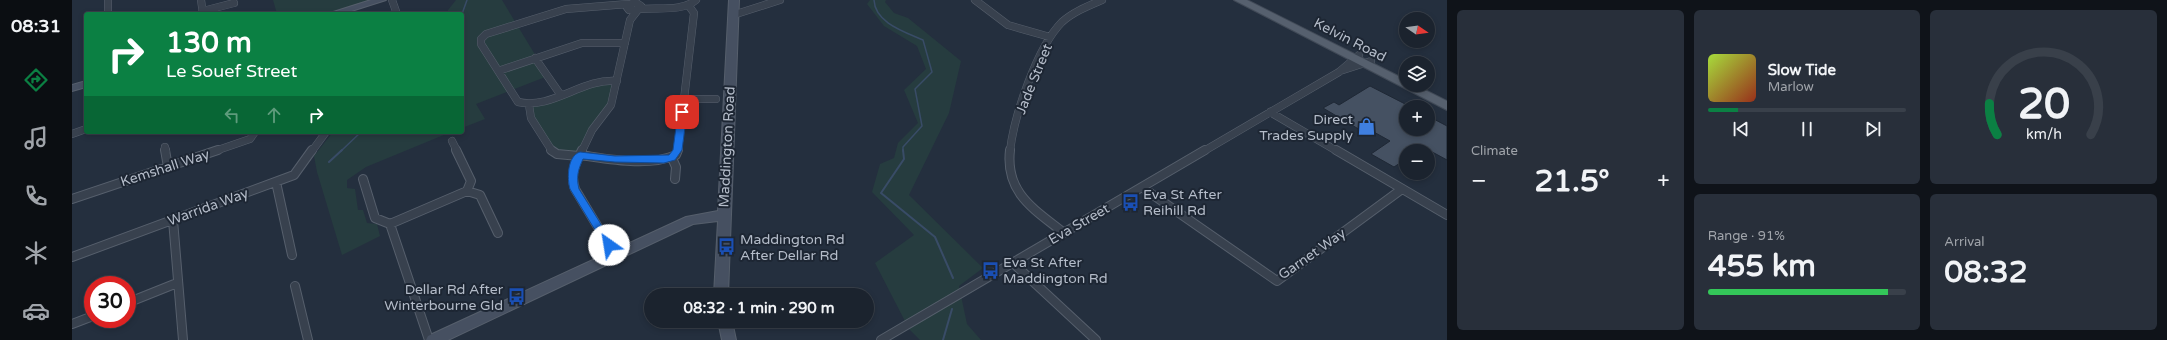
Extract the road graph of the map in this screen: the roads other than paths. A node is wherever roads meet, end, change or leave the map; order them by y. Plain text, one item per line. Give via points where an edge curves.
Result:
1 (108, 0) edge
2 (201, 0) edge
3 (381, 0) edge
4 (392, 0) edge
5 (696, 0) edge
6 (734, 0) edge
7 (780, 0) edge
8 (975, 0) edge
9 (1102, 0) edge
10 (1239, 0) edge
11 (1250, 0) edge
12 (234, 3) dead end
13 (634, 5) edge
14 (689, 6) junction
15 (108, 12) edge
16 (203, 12) edge
17 (206, 12) edge
18 (339, 12) edge
19 (396, 12) edge
20 (733, 15) junction
21 (1050, 37) junction
22 (625, 42) junction
23 (535, 58) junction
24 (1362, 60) junction
25 (498, 71) junction
26 (1339, 72) junction
27 (1399, 75) edge
28 (617, 81) junction
29 (84, 85) edge
30 (72, 88) edge
31 (1435, 92) edge
32 (560, 94) junction
33 (1447, 98) edge
34 (684, 99) junction
35 (716, 99) dead end
36 (529, 104) junction
37 (1447, 106) edge
38 (1270, 112) junction
39 (84, 130) edge
40 (72, 134) edge
41 (254, 134) edge
42 (325, 134) edge
43 (452, 141) dead end
44 (165, 146) dead end
45 (579, 156) junction
46 (672, 158) junction
47 (168, 168) junction
48 (363, 179) dead end
49 (675, 179) dead end
50 (276, 182) junction
51 (1143, 188) junction
52 (1402, 189) junction
53 (468, 191) junction
54 (72, 199) edge
55 (1447, 216) edge
56 (723, 219) junction
57 (173, 220) junction
58 (390, 224) junction
59 (498, 233) dead end
60 (1064, 233) junction
61 (292, 255) dead end
62 (616, 256) junction
63 (72, 257) edge
64 (1013, 263) junction
65 (178, 283) junction
66 (295, 286) dead end
67 (721, 288) edge
68 (136, 299) edge
69 (84, 319) edge
70 (72, 324) edge
71 (726, 328) edge
72 (183, 340) edge
73 (308, 340) edge
74 (429, 340) edge
75 (433, 340) edge
76 (729, 340) edge
77 (881, 340) edge
78 (1096, 340) edge

1 - 15 street
2 - 16 street
3 - 18 main road
4 - 19 street
5 - 14 street
6 - 20 main road, Maddington Road
7 - 20 street
8 - 21 street via 1008,25
9 - 21 street, Jade Street via 1070,16
10 - 24 main road, Kelvin Road
11 - 24 main road, Kelvin Road
12 - 17 street
13 - 14 street
13 - 22 street
13 - 25 street via 566,9 486,34 481,39 481,44
14 - 34 street via 694,13
20 - 56 main road, Maddington Road
21 - 60 street, Jade Street via 1020,105 1008,163 1009,175 1014,186 1033,207
22 - 23 street via 582,43
22 - 28 street
23 - 25 street
23 - 32 street
24 - 26 street, Eva Street
24 - 26 street, Eva Street
24 - 27 main road, Kelvin Road
24 - 37 main road, Kelvin Road
25 - 36 street via 518,102
26 - 38 street, Eva Street
28 - 32 street via 601,81
28 - 45 street via 611,105 592,130
29 - 30 main road
31 - 33 main road
32 - 36 street
34 - 35 street
34 - 46 street via 678,150
36 - 45 street via 531,118 552,151 557,154
38 - 51 street, Eva Street
38 - 52 street
39 - 40 street
41 - 47 street, Kemshall Way via 250,139
42 - 50 street, Warrida Way via 294,175
43 - 53 street via 472,180
44 - 47 street
45 - 46 street via 615,159
45 - 62 street via 573,169 572,180 575,189
46 - 49 street via 676,167
47 - 54 street, Kemshall Way
48 - 58 street via 375,218
50 - 57 street, Warrida Way
50 - 61 street
51 - 52 street, Garnet Way via 1277,281
51 - 60 street, Eva Street
52 - 55 street
53 - 58 street
53 - 59 street via 480,195
56 - 62 main road via 691,220
56 - 67 main road, Maddington Road
57 - 63 street, Warrida Way
57 - 65 street
58 - 74 street
60 - 64 street, Eva Street
62 - 75 main road
64 - 77 street, Eva Street
64 - 78 street
65 - 68 street
65 - 72 street
66 - 73 street
69 - 70 street
71 - 76 main road

